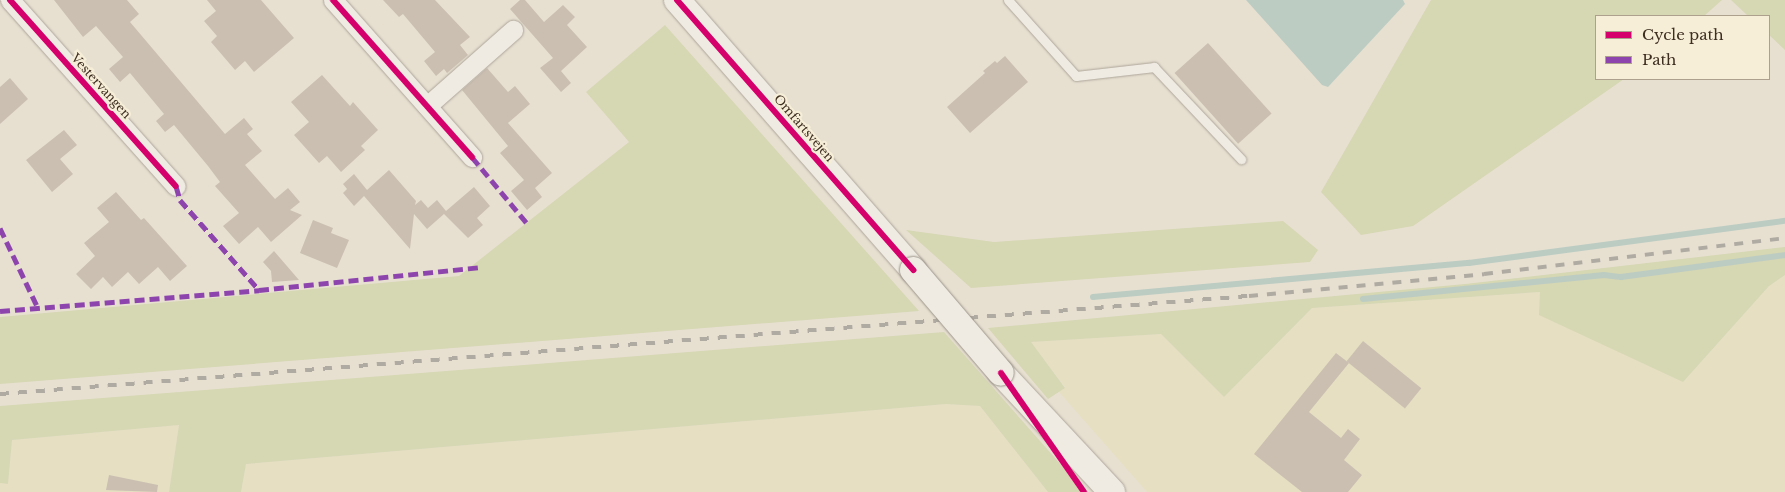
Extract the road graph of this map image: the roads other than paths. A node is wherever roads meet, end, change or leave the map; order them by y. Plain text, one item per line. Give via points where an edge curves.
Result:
1 (10, 0) edge
2 (333, 0) edge
3 (677, 0) edge
4 (1008, 0) edge
5 (513, 30) dead end
6 (426, 106) junction
7 (472, 157) dead end
8 (1241, 159) dead end
9 (176, 186) dead end
10 (1001, 373) junction
11 (1101, 492) edge
12 (1112, 492) edge

1 - 9 street, Vestervangen
2 - 6 street
3 - 10 main road, Omfartsvejen, bridge
4 - 8 lane via 1076,76 1154,67
5 - 6 street
6 - 7 street
10 - 11 main road, Omfartsvejen
10 - 12 main road, Omfartsvejen

